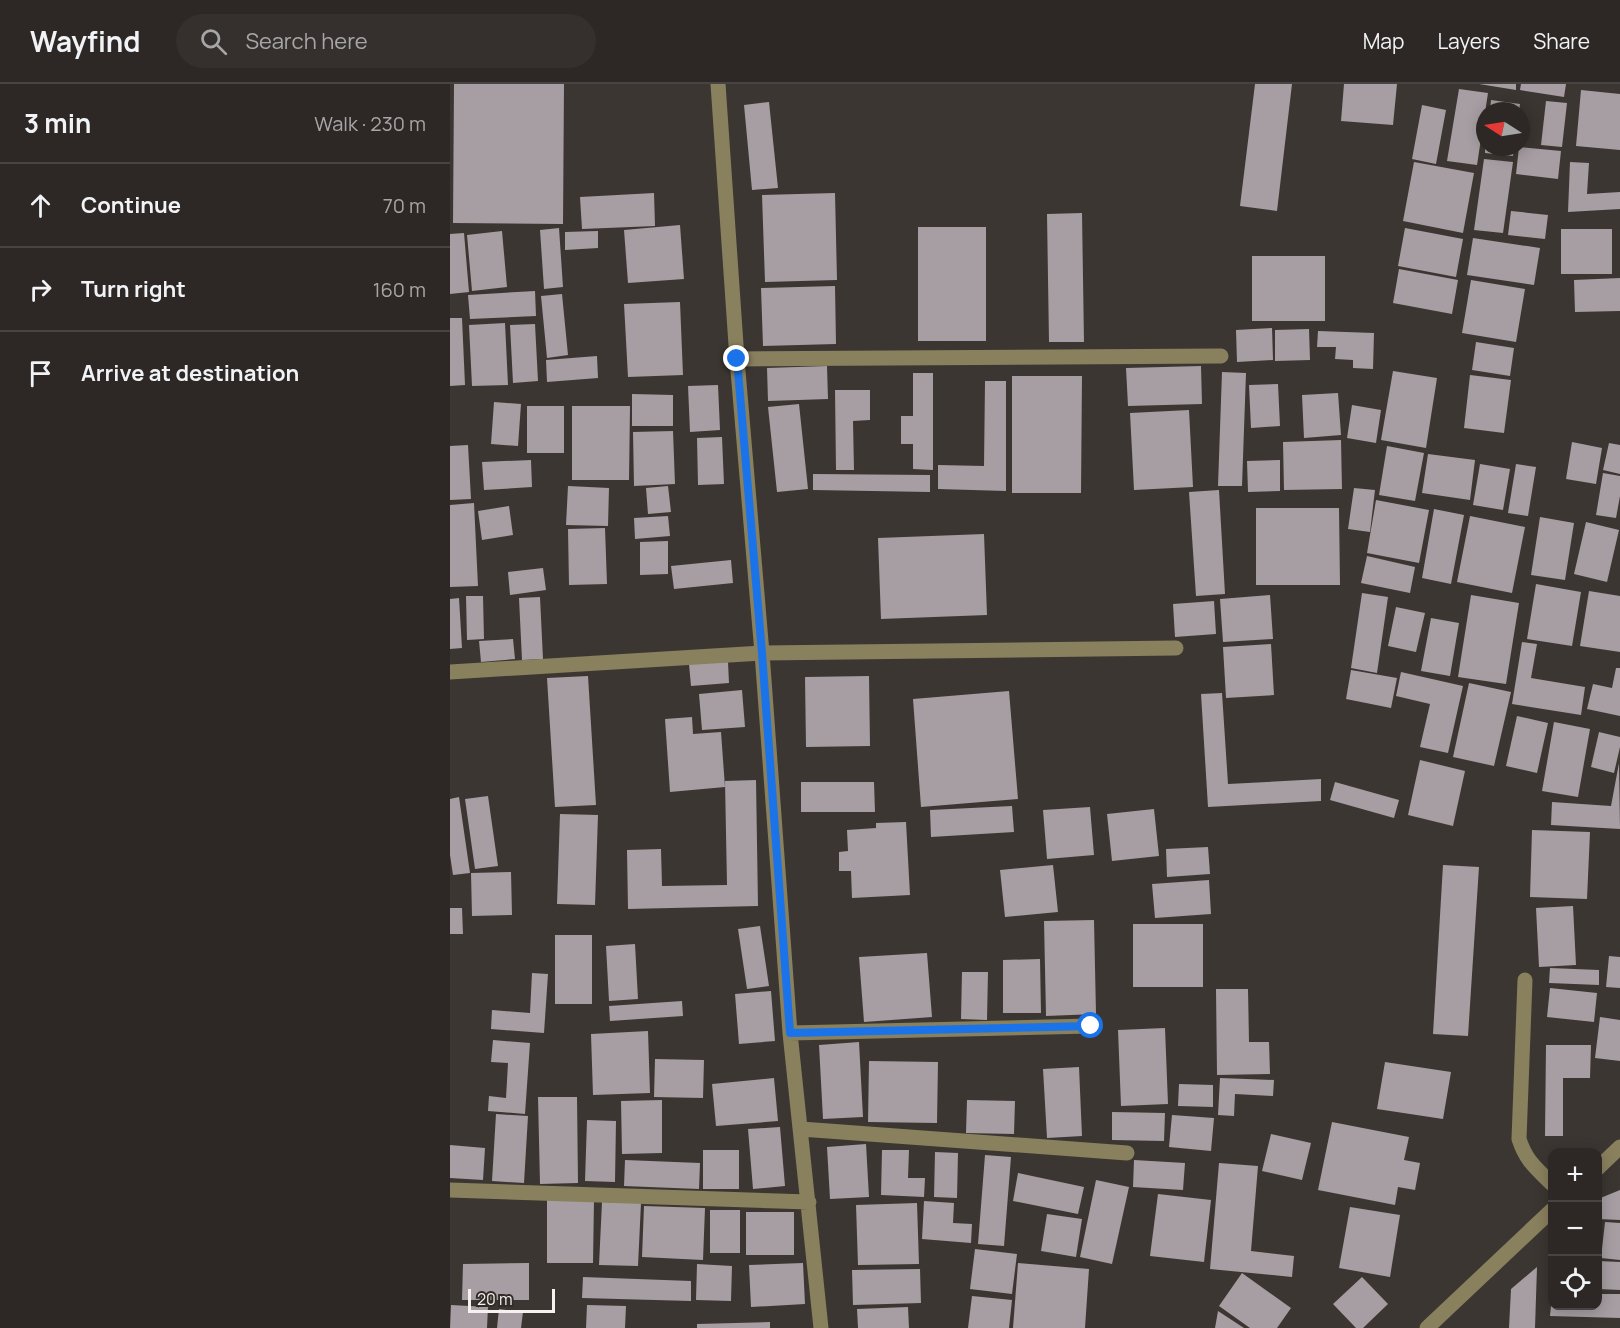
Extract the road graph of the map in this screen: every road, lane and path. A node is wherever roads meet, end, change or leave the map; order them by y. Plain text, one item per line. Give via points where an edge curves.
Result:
1 (718, 84) edge
2 (1221, 356) dead end
3 (737, 359) junction
4 (1176, 648) dead end
5 (762, 653) junction
6 (450, 672) edge
7 (1525, 980) dead end
8 (1091, 1026) dead end
9 (790, 1033) junction
10 (801, 1129) junction
11 (1620, 1147) edge
12 (1127, 1153) dead end
13 (1602, 1164) edge
14 (1548, 1180) edge
15 (450, 1190) edge
16 (809, 1202) junction
17 (1548, 1214) edge
18 (821, 1328) edge
19 (1427, 1328) edge

1 - 3 street
2 - 3 street
3 - 5 street
4 - 5 street
5 - 6 street
5 - 9 street
7 - 14 street via 1519,1138 1528,1160
8 - 9 street
9 - 10 street
10 - 12 street
10 - 16 street
11 - 13 street
15 - 16 street
16 - 18 street
17 - 19 street

